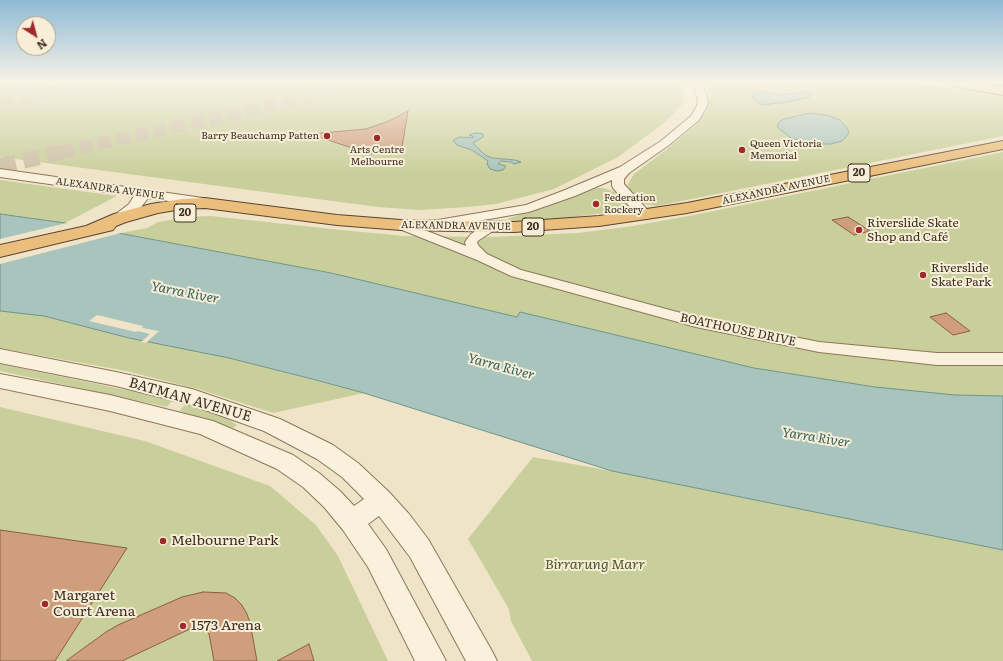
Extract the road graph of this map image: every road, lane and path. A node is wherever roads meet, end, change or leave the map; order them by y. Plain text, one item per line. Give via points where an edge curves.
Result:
1 (697, 114) edge
2 (1003, 145) edge
3 (624, 170) junction
4 (0, 173) edge
5 (586, 186) junction
6 (623, 191) junction
7 (141, 194) junction
8 (215, 203) junction
9 (253, 210) junction
10 (645, 216) junction
11 (108, 223) junction
12 (401, 225) junction
13 (423, 226) junction
14 (489, 228) junction
15 (0, 250) edge
16 (482, 257) junction
17 (0, 356) edge
18 (1003, 359) edge
19 (0, 380) edge
20 (381, 500) junction
21 (352, 522) junction
22 (431, 661) edge
23 (482, 661) edge

1 - 3 street via 665,143
2 - 10 highway, ALEXANDRA AVENUE / 20
3 - 5 street
3 - 6 street via 617,182
4 - 7 street, ALEXANDRA AVENUE
5 - 6 street via 603,185
5 - 13 street via 516,211
6 - 10 street
7 - 8 street, ALEXANDRA AVENUE
7 - 11 street via 134,207
8 - 9 highway, ALEXANDRA AVENUE / 20
8 - 11 highway, 20 via 171,205
9 - 11 highway, 20 via 186,213
9 - 12 highway, ALEXANDRA AVENUE / 20
10 - 14 highway, ALEXANDRA AVENUE / 20
11 - 15 highway, 20
12 - 13 highway, ALEXANDRA AVENUE / 20
12 - 16 street, BOATHOUSE DRIVE
13 - 14 highway, ALEXANDRA AVENUE / 20
14 - 16 street via 471,242
16 - 18 street, BOATHOUSE DRIVE via 516,273 745,333 819,347 878,354 937,359
17 - 20 street, BATMAN AVENUE via 192,397 244,414 296,436 325,452 350,470
19 - 21 street, BATMAN AVENUE via 110,403 205,427 285,462 311,480
20 - 21 street
20 - 23 street, BATMAN AVENUE via 419,548
21 - 22 street, BATMAN AVENUE via 377,558

